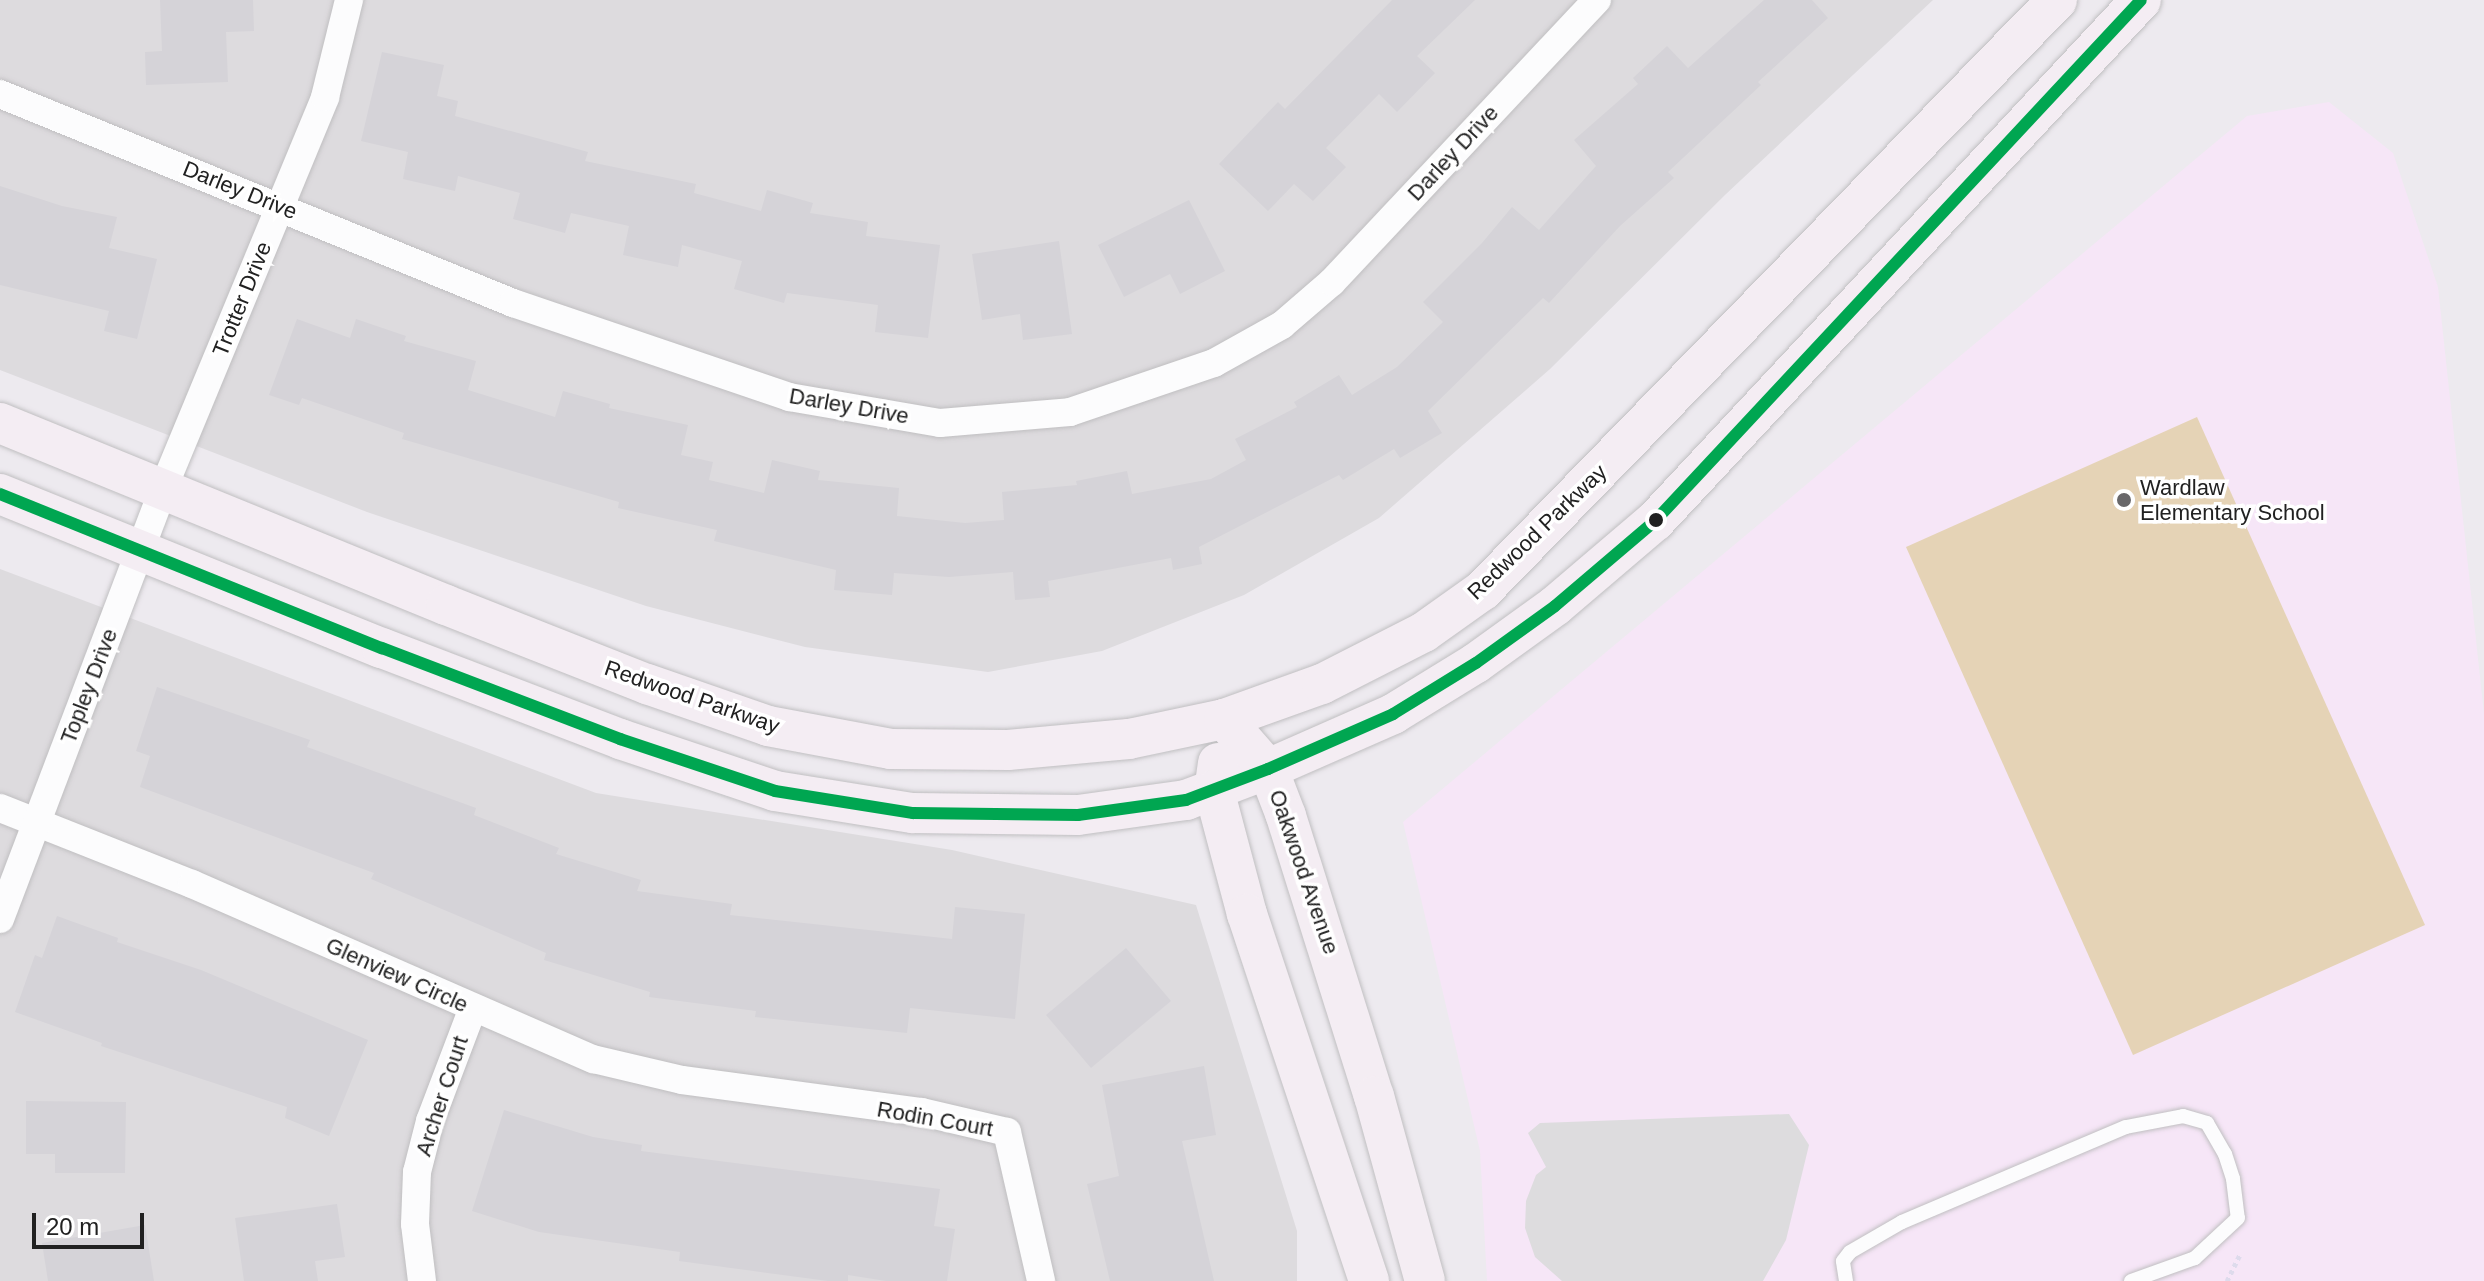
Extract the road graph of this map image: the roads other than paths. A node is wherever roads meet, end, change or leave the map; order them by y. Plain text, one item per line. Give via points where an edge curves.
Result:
1 (349, 0) edge
2 (1597, 0) edge
3 (2057, 0) edge
4 (2141, 0) edge
5 (0, 94) edge
6 (280, 206) junction
7 (0, 423) edge
8 (163, 489) junction
9 (0, 494) edge
10 (141, 549) junction
11 (1224, 719) junction
12 (1268, 769) junction
13 (1214, 790) junction
14 (0, 808) edge
15 (36, 823) junction
16 (0, 919) edge
17 (473, 1008) junction
18 (807, 1099) joint
19 (422, 1281) edge
20 (1041, 1281) edge
21 (1369, 1281) edge
22 (1425, 1281) edge
23 (1846, 1281) edge
24 (2131, 1281) edge

1 - 6 street, Trotter Drive via 325,97
2 - 6 street, Darley Drive via 1332,282 1282,325 1214,363 1070,412 940,423 789,397 513,303
3 - 11 main road, Redwood Parkway via 1483,590 1424,632 1322,684
4 - 12 main road via 1655,521 1555,606 1476,663 1393,714
5 - 6 street, Darley Drive
6 - 8 street, Trotter Drive
7 - 8 main road, Redwood Parkway
8 - 10 street, Trotter Drive
8 - 11 main road, Redwood Parkway via 561,650 768,726 891,749 1008,750 1129,739
9 - 10 main road
10 - 13 main road via 605,734 775,791 913,813 1078,815 1186,800
10 - 15 street, Topley Drive
11 - 12 main road, Oakwood Avenue
11 - 13 main road
12 - 13 main road
12 - 22 main road, Oakwood Avenue via 1327,938
13 - 21 main road via 1247,914
14 - 15 street, Glenview Circle
15 - 16 street, Topley Drive
15 - 17 street, Glenview Circle via 192,884
17 - 18 street, Glenview Circle via 593,1059 682,1080
17 - 19 street, Archer Court via 435,1106 417,1172 415,1224
18 - 20 street, Rodin Court via 922,1112 1007,1132
23 - 24 lane via 1843,1261 1861,1243 1902,1222 2126,1127 2174,1117 2207,1123 2225,1154 2238,1218 2195,1258

